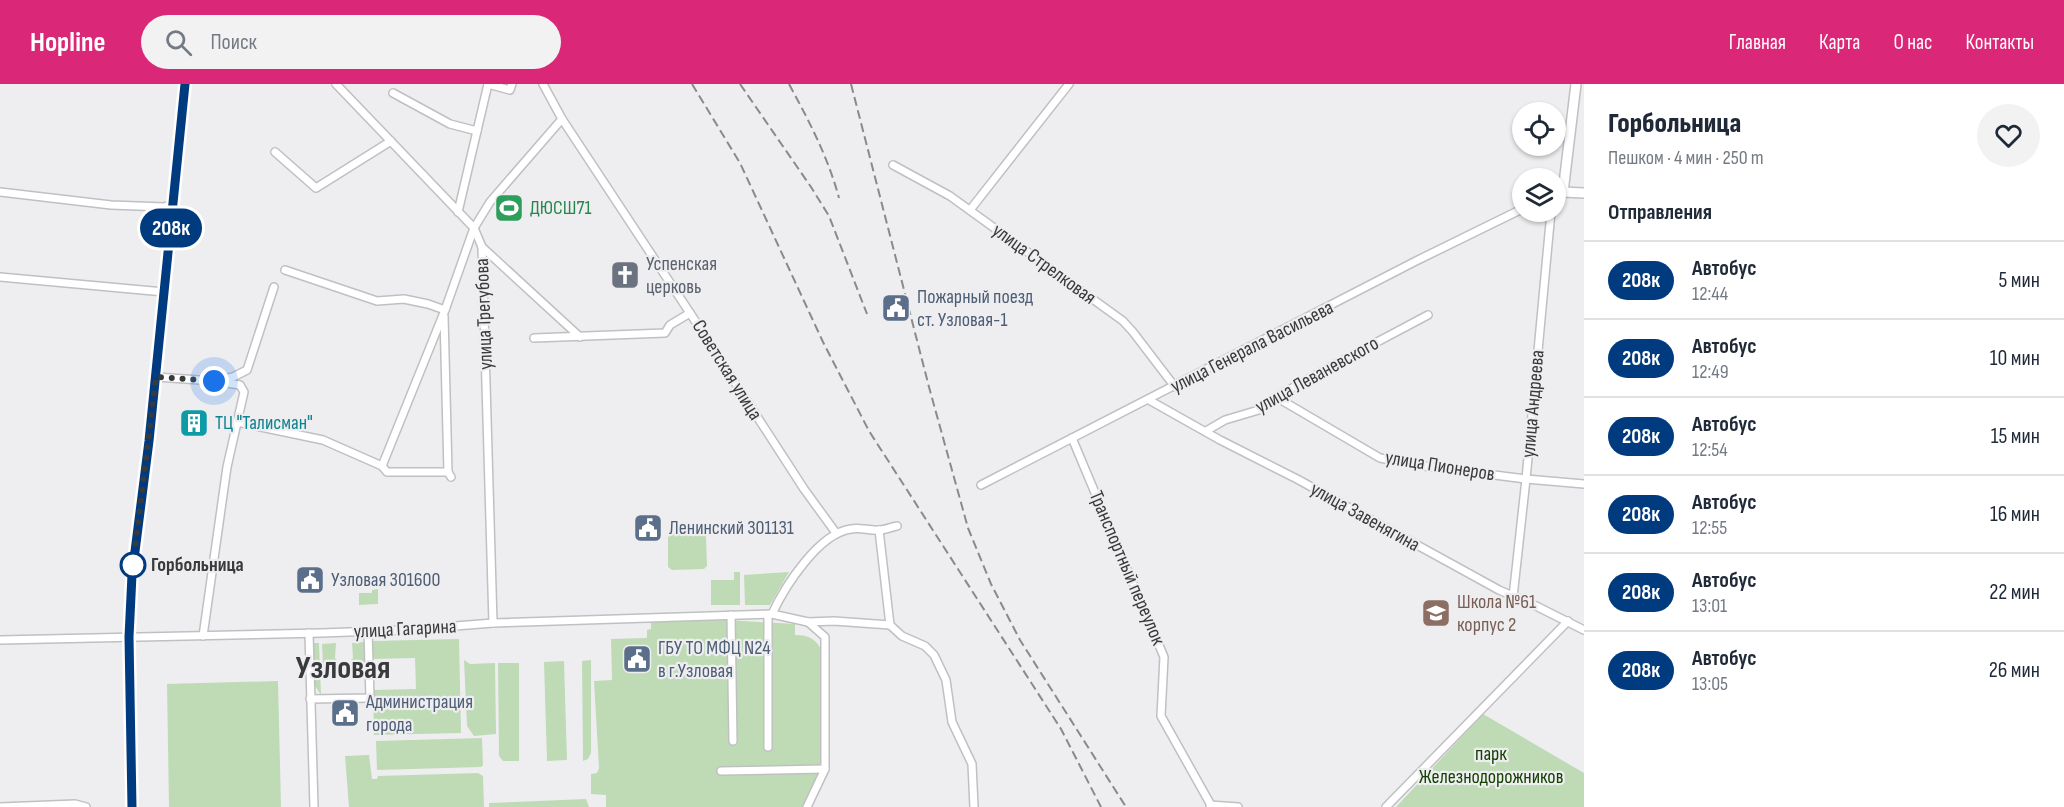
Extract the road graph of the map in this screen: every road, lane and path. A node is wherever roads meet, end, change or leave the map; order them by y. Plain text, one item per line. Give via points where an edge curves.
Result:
1 (185, 84) edge
2 (336, 84) edge
3 (488, 84) edge
4 (512, 84) edge
5 (543, 84) edge
6 (1069, 84) edge
7 (1576, 84) edge
8 (393, 93) dead end
9 (562, 119) junction
10 (477, 131) junction
11 (391, 141) junction
12 (275, 152) dead end
13 (893, 165) dead end
14 (1563, 168) edge
15 (0, 192) edge
16 (1566, 193) edge
17 (1584, 193) edge
18 (173, 204) junction
19 (970, 210) junction
20 (459, 212) junction
21 (1512, 214) edge
22 (1550, 222) edge
23 (474, 228) junction
24 (482, 247) junction
25 (285, 270) dead end
26 (0, 276) edge
27 (274, 287) dead end
28 (164, 292) junction
29 (444, 312) junction
30 (690, 313) junction
31 (1428, 315) dead end
32 (580, 337) junction
33 (534, 338) dead end
34 (156, 377) junction
35 (214, 381) junction
36 (1174, 387) junction
37 (1276, 397) junction
38 (1149, 400) junction
39 (237, 422) junction
40 (1206, 431) junction
41 (1072, 438) junction
42 (382, 466) junction
43 (1526, 479) junction
44 (1584, 484) edge
45 (981, 485) dead end
46 (897, 526) dead end
47 (879, 530) junction
48 (836, 533) junction
49 (1513, 597) junction
50 (731, 615) junction
51 (770, 615) junction
52 (1568, 621) junction
53 (808, 622) junction
54 (493, 623) junction
55 (890, 625) junction
56 (1584, 630) edge
57 (368, 631) junction
58 (309, 633) junction
59 (203, 636) junction
60 (129, 637) junction
61 (0, 640) edge
62 (310, 699) junction
63 (733, 741) dead end
64 (768, 747) dead end
65 (825, 769) junction
66 (722, 771) dead end
67 (1211, 806) edge
68 (0, 807) edge
69 (86, 807) edge
70 (132, 807) edge
71 (314, 807) edge
72 (807, 807) edge
73 (974, 807) edge
74 (1238, 807) edge
75 (1386, 807) edge

1 - 18 main road
2 - 11 street
3 - 4 street via 510,90
3 - 10 street
5 - 9 street, Советская улица
6 - 19 street
7 - 14 main road
8 - 10 street via 450,124
9 - 23 street via 490,202
9 - 30 street, Советская улица
10 - 20 street
11 - 12 street via 316,188
11 - 20 street
13 - 19 street, улица Стрелковая
15 - 18 street via 111,205
16 - 17 main road
18 - 28 main road
19 - 36 street, улица Стрелковая via 1123,321
20 - 23 street
21 - 36 street, улица Генерала Васильева
22 - 43 street, улица Андреева
23 - 24 street, улица Трегубова
23 - 29 street, улица Трегубова
24 - 32 street
24 - 54 street, улица Трегубова
25 - 29 street via 377,301 404,299
26 - 28 street
27 - 35 street via 247,370
28 - 34 main road
29 - 42 street, улица Трегубова
29 - 42 street via 449,474 394,473
30 - 32 street via 670,325 665,333
30 - 48 street, Советская улица
31 - 37 street, улица Леваневского
32 - 33 street
34 - 35 street
34 - 60 main road via 132,575
35 - 39 street via 240,385 244,392
36 - 38 street, улица Генерала Васильева
37 - 40 street, улица Леваневского via 1262,409 1225,420
37 - 43 street, улица Пионеров via 1380,458
38 - 40 street, улица Завенягина
38 - 41 street, улица Генерала Васильева
39 - 42 street via 323,440
39 - 59 street
40 - 49 street, улица Завенягина
41 - 45 street, улица Генерала Васильева
41 - 67 street, Транспортный переулок via 1164,657 1161,716
43 - 44 street, улица Пионеров
43 - 49 street, улица Андреева
46 - 47 street
47 - 48 street via 853,528
47 - 55 street
48 - 51 street via 800,569
49 - 52 street, улица Завенягина
50 - 51 street, улица Гагарина
50 - 54 street, улица Гагарина
50 - 63 street
51 - 53 street, улица Гагарина
51 - 64 street
52 - 56 street, улица Завенягина
52 - 75 street
53 - 55 street, улица Гагарина
53 - 65 street via 825,637
54 - 57 street, улица Гагарина
55 - 73 street via 902,636 925,646 946,680 952,722 972,764
57 - 58 street, улица Гагарина
57 - 62 street via 370,698
58 - 59 street, улица Гагарина
58 - 62 street
59 - 60 street, улица Гагарина
60 - 61 street, улица Гагарина
60 - 70 main road
62 - 71 street
65 - 66 street
65 - 72 street
67 - 74 street, Транспортный переулок
68 - 69 street

